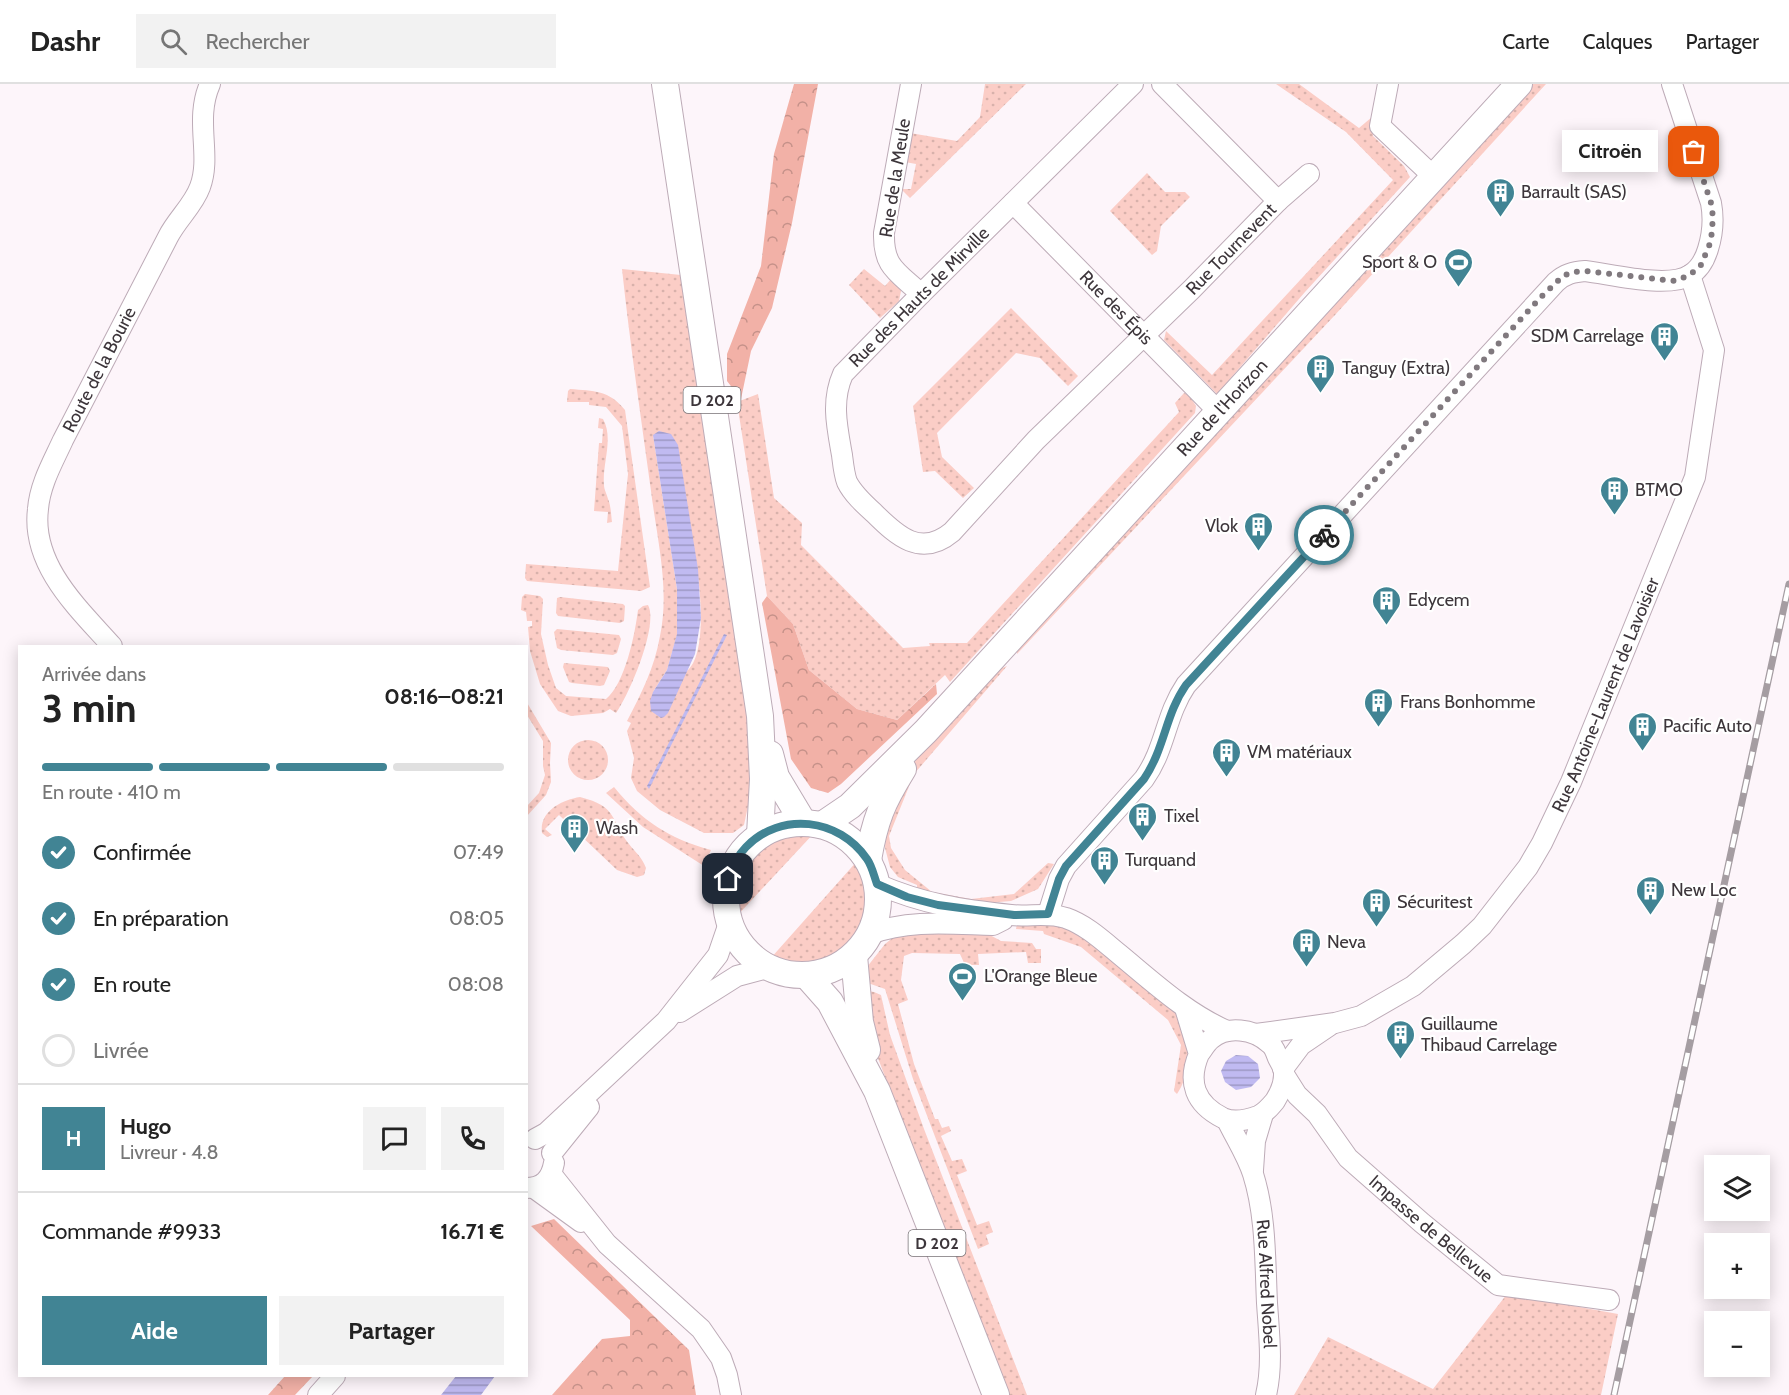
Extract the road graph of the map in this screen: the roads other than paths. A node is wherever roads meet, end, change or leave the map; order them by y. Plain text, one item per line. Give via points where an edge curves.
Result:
1 (210, 84) edge
2 (665, 84) edge
3 (911, 84) edge
4 (1133, 84) edge
5 (1162, 84) edge
6 (1388, 84) edge
7 (1520, 84) edge
8 (1672, 84) edge
9 (1309, 174) dead end
10 (1434, 177) junction
11 (1278, 201) junction
12 (1013, 203) junction
13 (1690, 275) junction
14 (921, 294) junction
15 (1143, 336) junction
16 (1220, 412) junction
17 (111, 645) edge
18 (760, 716) junction
19 (926, 731) junction
20 (812, 824) junction
21 (760, 835) junction
22 (868, 860) junction
23 (877, 884) junction
24 (1048, 914) junction
25 (1014, 915) junction
26 (729, 923) junction
27 (870, 934) junction
28 (854, 956) junction
29 (767, 968) junction
30 (807, 976) junction
31 (1185, 1008) junction
32 (666, 1021) junction
33 (1335, 1023) junction
34 (1227, 1031) junction
35 (1256, 1034) junction
36 (640, 1044) junction
37 (1199, 1054) junction
38 (1284, 1072) junction
39 (877, 1091) junction
40 (1267, 1109) junction
41 (1317, 1114) junction
42 (1227, 1120) junction
43 (531, 1139) edge
44 (552, 1153) junction
45 (1252, 1173) junction
46 (552, 1175) junction
47 (530, 1188) edge
48 (596, 1232) junction
49 (1609, 1300) dead end
50 (334, 1377) edge
51 (318, 1395) edge
52 (731, 1395) edge
53 (996, 1395) edge
54 (1266, 1395) edge

1 - 17 street, Route de la Bourie via 203,111 201,184 170,233 63,440 48,472 38,508 37,526 48,566 65,593
2 - 18 main road, D 202
3 - 14 street, Rue de la Meule via 884,249 887,262
4 - 12 street, Rue des Hauts de Mirville
5 - 11 street, Rue Tournevent
6 - 10 street via 1380,126
7 - 10 main road, Rue de l'Horizon
8 - 13 street via 1713,217 1706,255
9 - 11 street
10 - 16 main road, Rue de l'Horizon
11 - 15 street, Rue Tournevent
12 - 14 street, Rue des Hauts de Mirville
12 - 15 street, Rue des Épis
13 - 24 street via 1675,281 1585,271 1572,272 1556,282 1186,685 1172,709 1152,767 1066,866
13 - 33 street, Rue Antoine-Laurent de Lavoisier via 1714,350 1695,477 1571,782 1528,867 1482,926 1413,986 1361,1016
14 - 15 street, Rue des Hauts de Mirville via 843,374 835,402 846,480 894,534 913,542 941,541 952,532 1035,440
15 - 16 street, Rue des Épis
16 - 19 main road, Rue de l'Horizon
18 - 20 main road, D 202 via 776,777
18 - 21 main road, D 202
19 - 20 main road via 850,806
19 - 22 main road via 879,811
20 - 21 main road via 783,825
20 - 22 main road via 838,831
21 - 26 main road via 735,862 728,879 725,896
22 - 23 main road
23 - 25 street via 938,905
23 - 27 main road via 878,910
24 - 25 street
24 - 31 street via 1091,931
25 - 27 street via 993,925 905,924
26 - 29 main road via 742,947
26 - 32 street via 718,955
27 - 28 main road
28 - 30 main road via 835,969
28 - 39 main road, D 202 via 860,1022
29 - 30 main road
29 - 32 street via 737,976
30 - 39 main road, D 202 via 834,1010
31 - 34 street
31 - 37 street
32 - 36 street
33 - 35 street, Rue Antoine-Laurent de Lavoisier
33 - 38 street, Rue Antoine-Laurent de Lavoisier via 1301,1045
34 - 35 street
34 - 37 street via 1211,1039
35 - 38 street via 1271,1044
36 - 43 street via 546,1133
36 - 44 street
37 - 42 street via 1193,1067 1194,1086 1209,1110
38 - 40 street via 1281,1091
38 - 41 street, Impasse de Bellevue via 1297,1095
39 - 53 main road, D 202
40 - 41 street via 1294,1107
40 - 42 street via 1245,1120
40 - 45 street via 1255,1141
41 - 49 street, Impasse de Bellevue via 1348,1158 1498,1285
42 - 45 street
43 - 44 street via 548,1146
44 - 46 street
45 - 54 street, Rue Alfred Nobel via 1264,1242 1270,1358
46 - 47 street via 541,1186
46 - 48 street
47 - 48 street
48 - 52 street via 701,1329 721,1358
50 - 51 street

